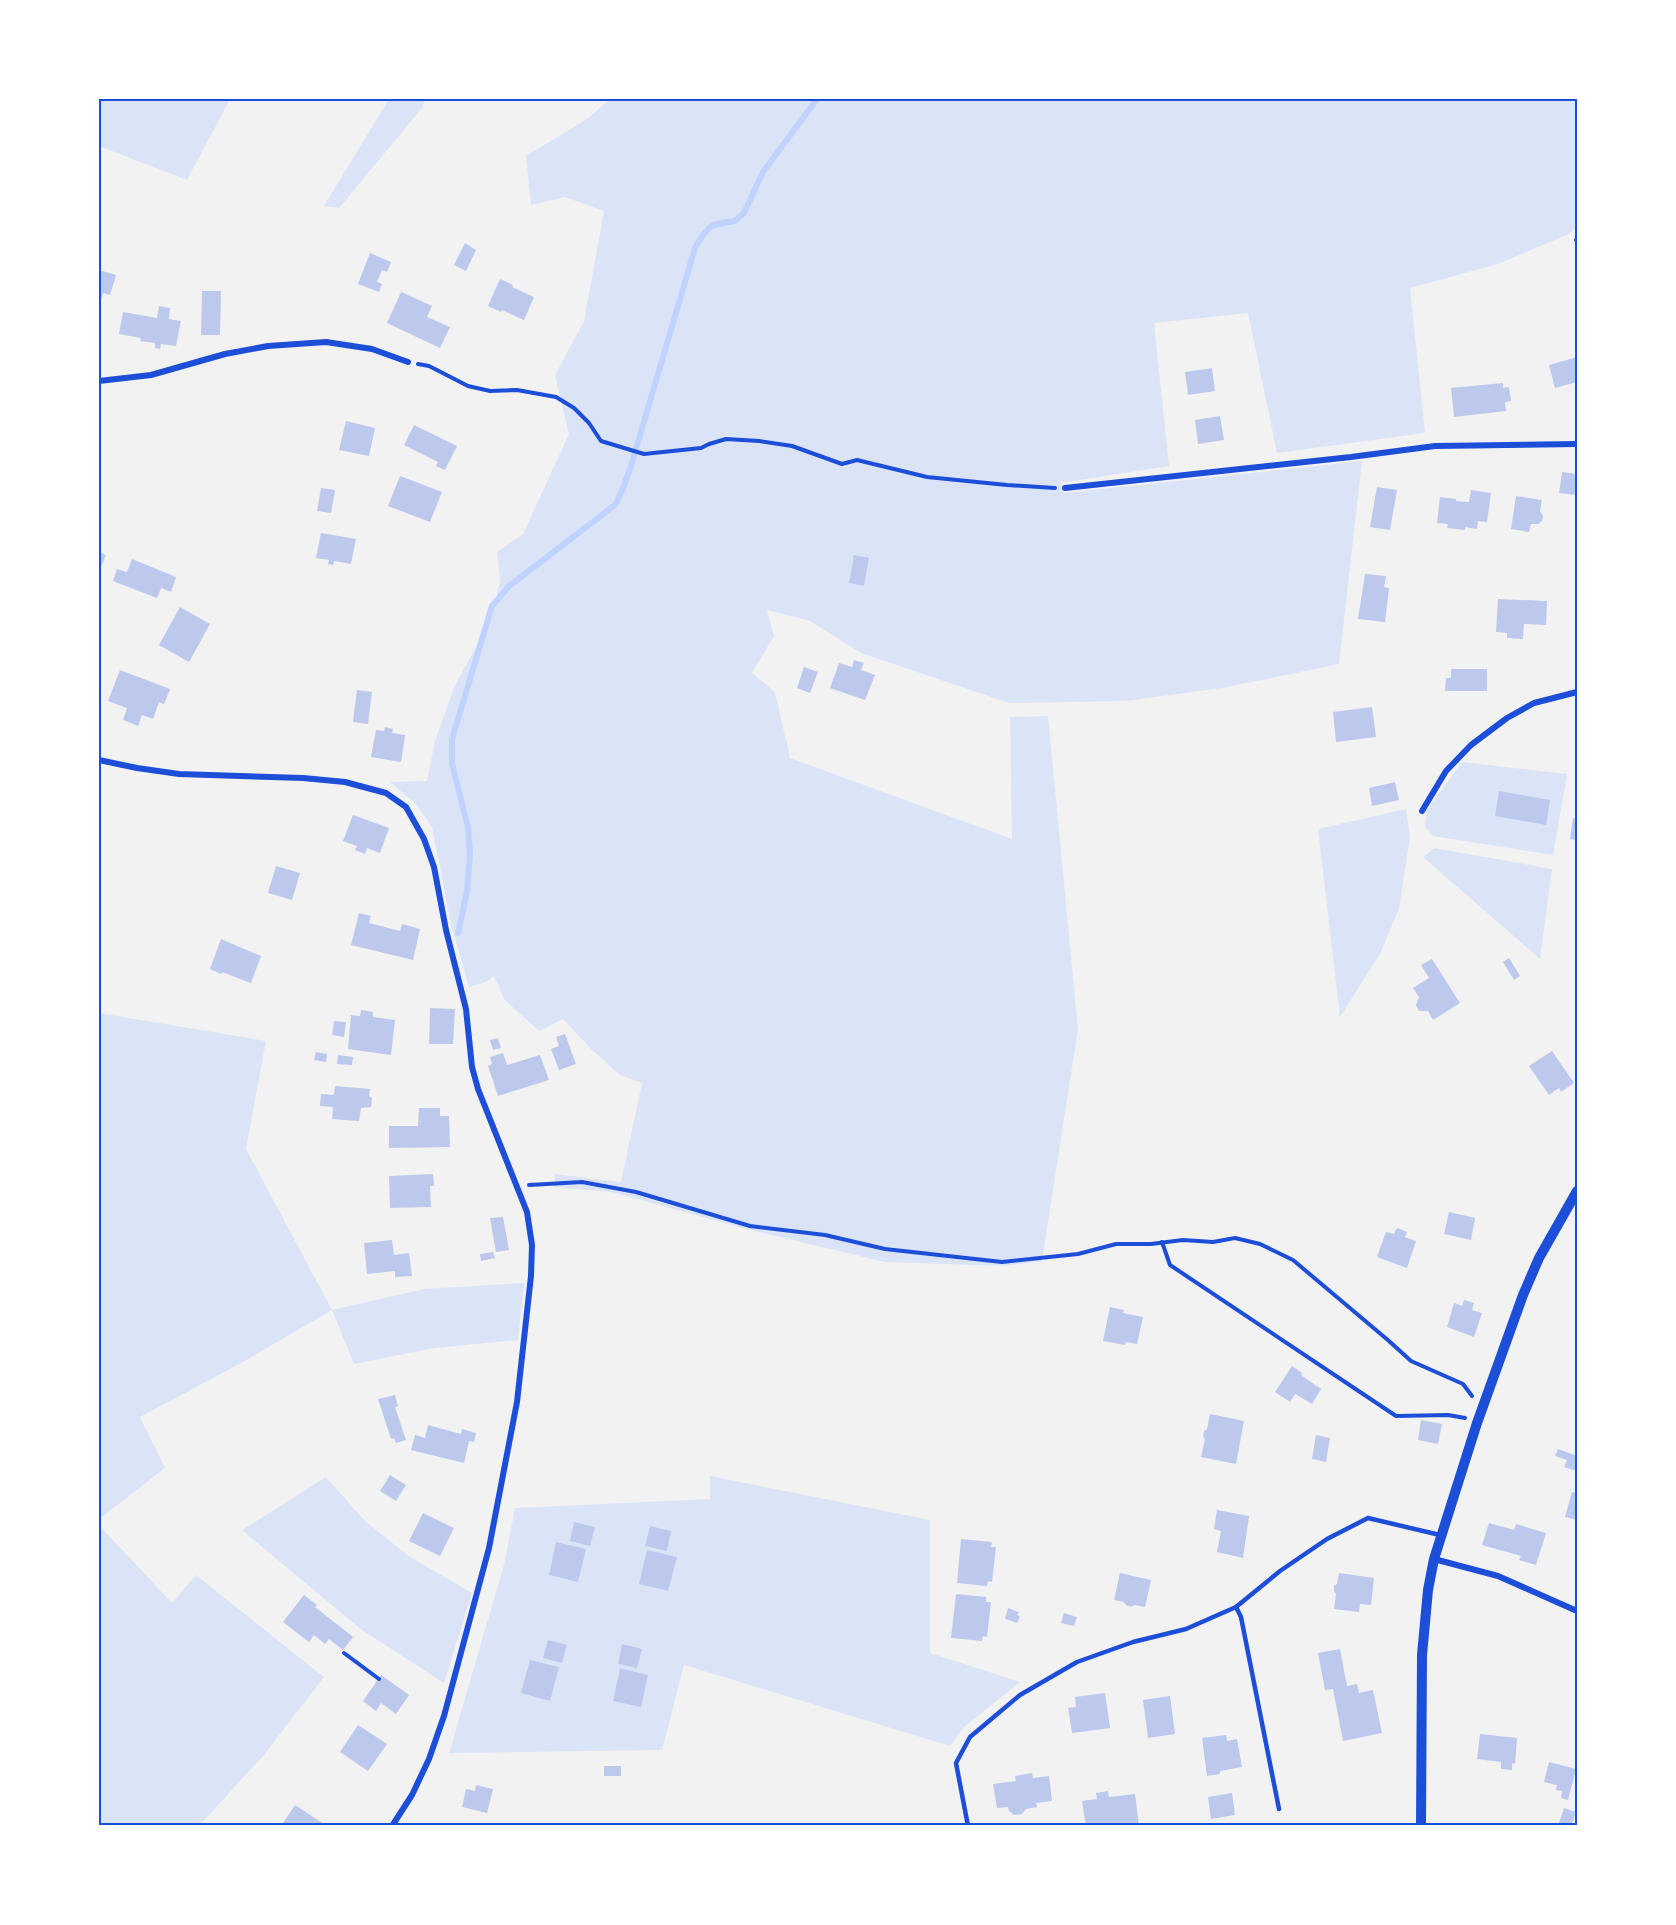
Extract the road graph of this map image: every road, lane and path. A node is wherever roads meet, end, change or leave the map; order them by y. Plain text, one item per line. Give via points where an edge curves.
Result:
1 (408, 362) joint
2 (99, 381) edge
3 (1577, 444) edge
4 (1065, 489) joint
5 (1577, 692) edge
6 (99, 760) edge
7 (1422, 811) dead end
8 (516, 1185) junction
9 (1577, 1191) edge
10 (1162, 1242) junction
11 (1484, 1406) junction
12 (1478, 1423) junction
13 (1441, 1535) junction
14 (1434, 1559) junction
15 (1236, 1606) junction
16 (1577, 1611) edge
17 (344, 1653) dead end
18 (379, 1679) dead end
19 (1279, 1809) dead end
20 (392, 1826) edge
21 (968, 1826) edge
22 (1421, 1826) edge

1 - 2 street via 372,349 326,342 268,346 151,375
1 - 4 path via 429,366 468,386 556,397 574,408 601,441 644,454 701,448 726,439 759,441 792,446 842,464 857,460 927,477
3 - 4 street via 1435,446
5 - 7 street via 1534,703 1507,718 1446,771
6 - 8 street via 178,774 345,782 386,793 406,807 434,867 466,1009 472,1067
8 - 10 path via 582,1182 636,1192 750,1226 825,1235 885,1249 1002,1262 1078,1254 1116,1244
8 - 20 street via 527,1212 531,1276 517,1402 490,1544 444,1716 412,1795
9 - 11 street via 1527,1285
10 - 11 path via 1235,1238 1260,1244 1293,1260 1411,1361 1463,1384
10 - 12 path via 1170,1265 1395,1416 1448,1415
11 - 12 street
12 - 13 street
13 - 14 street
13 - 15 lane via 1368,1518 1317,1545
14 - 16 street via 1498,1576
14 - 22 street via 1422,1655
15 - 19 lane
15 - 21 lane via 1186,1629 1077,1662 1020,1695 970,1737 956,1763
17 - 18 path

